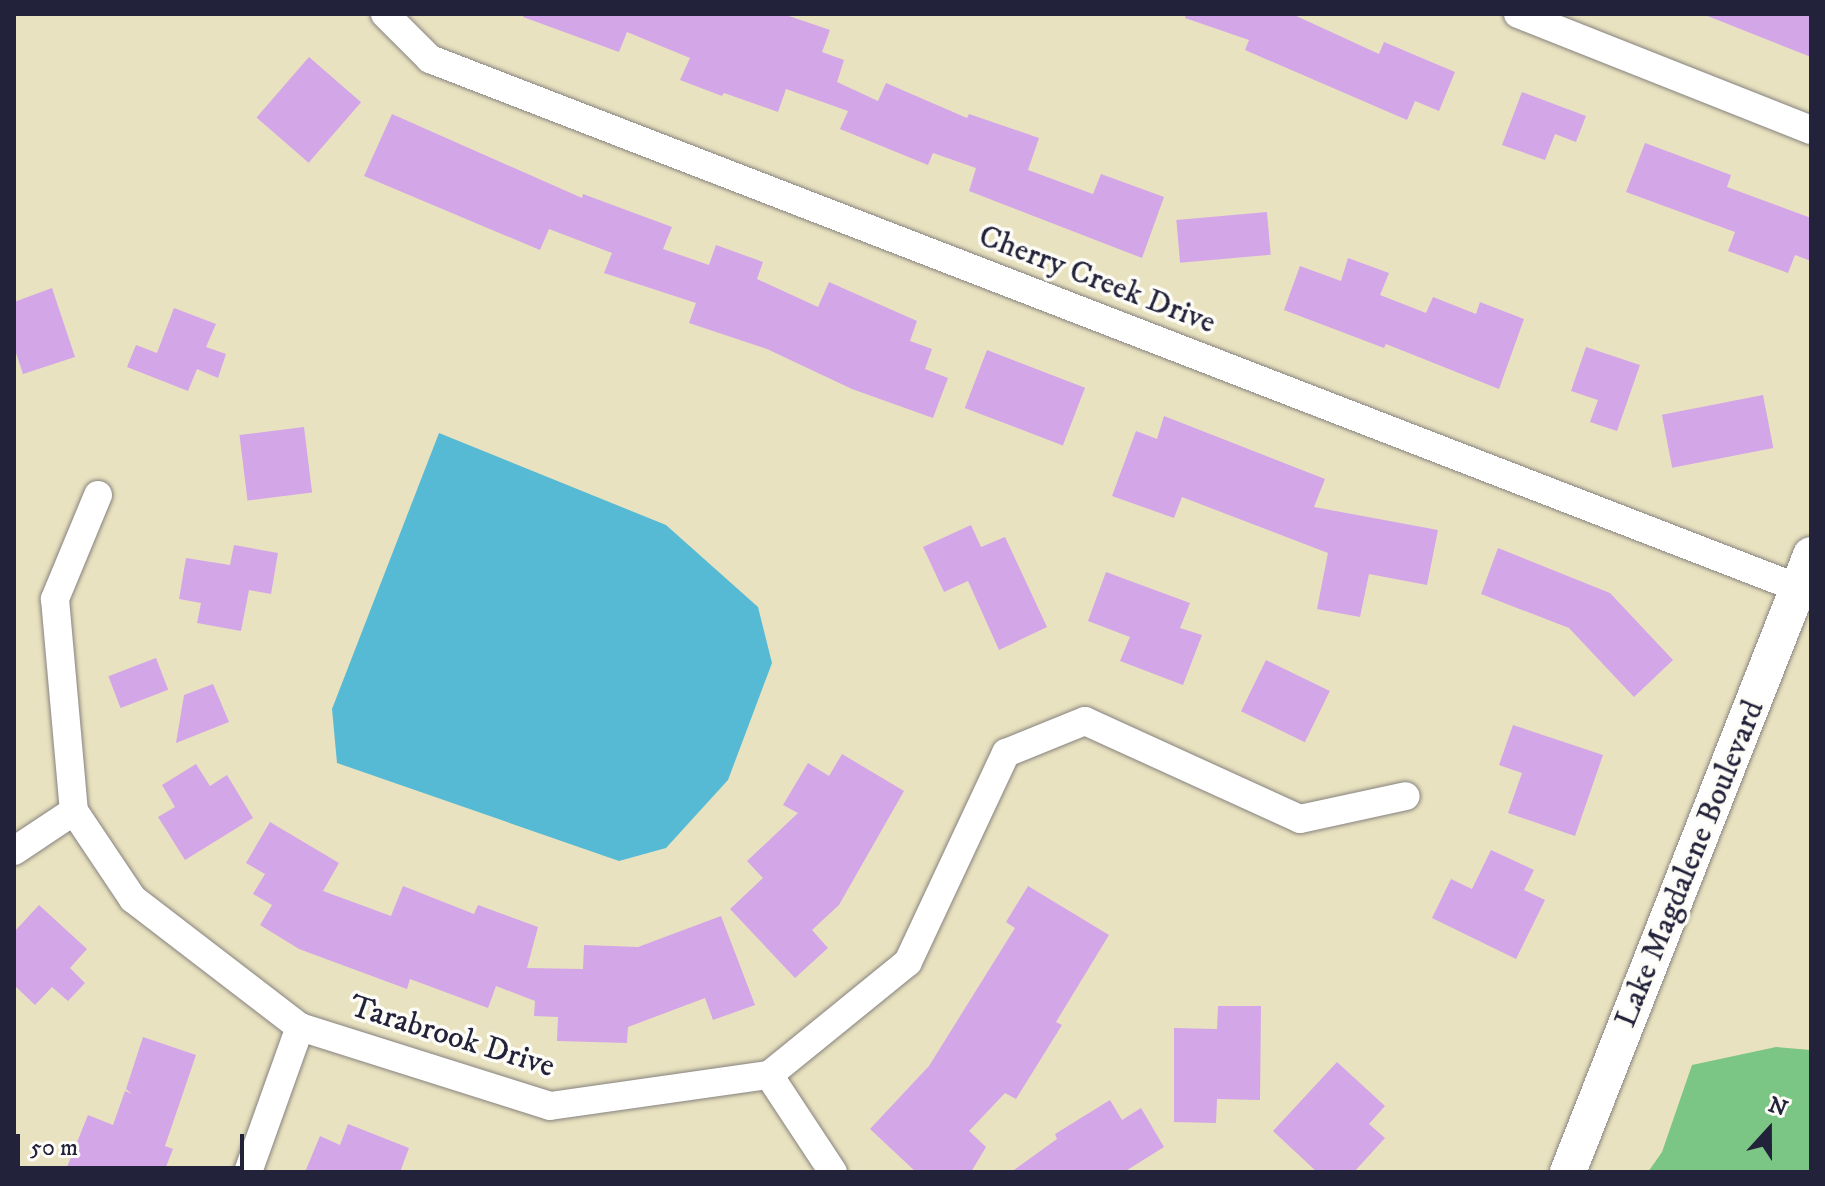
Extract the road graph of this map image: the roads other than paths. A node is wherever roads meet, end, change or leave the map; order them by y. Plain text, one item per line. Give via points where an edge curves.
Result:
1 (385, 14) edge
2 (1518, 14) edge
3 (1811, 130) edge
4 (98, 495) dead end
5 (1805, 571) edge
6 (1406, 796) dead end
7 (74, 811) junction
8 (14, 851) edge
9 (300, 1027) junction
10 (769, 1075) junction
11 (248, 1172) edge
12 (833, 1172) edge
13 (1568, 1172) edge

1 - 5 street, Cherry Creek Drive via 430,59
2 - 3 street
4 - 7 street, Tarabrook Drive via 55,599
5 - 13 street, Lake Magdalene Boulevard
6 - 10 street via 1300,819 1085,721 1006,753 908,962
7 - 8 street
7 - 9 street, Tarabrook Drive via 133,899
9 - 10 street, Tarabrook Drive via 550,1106
9 - 11 street
10 - 12 street

